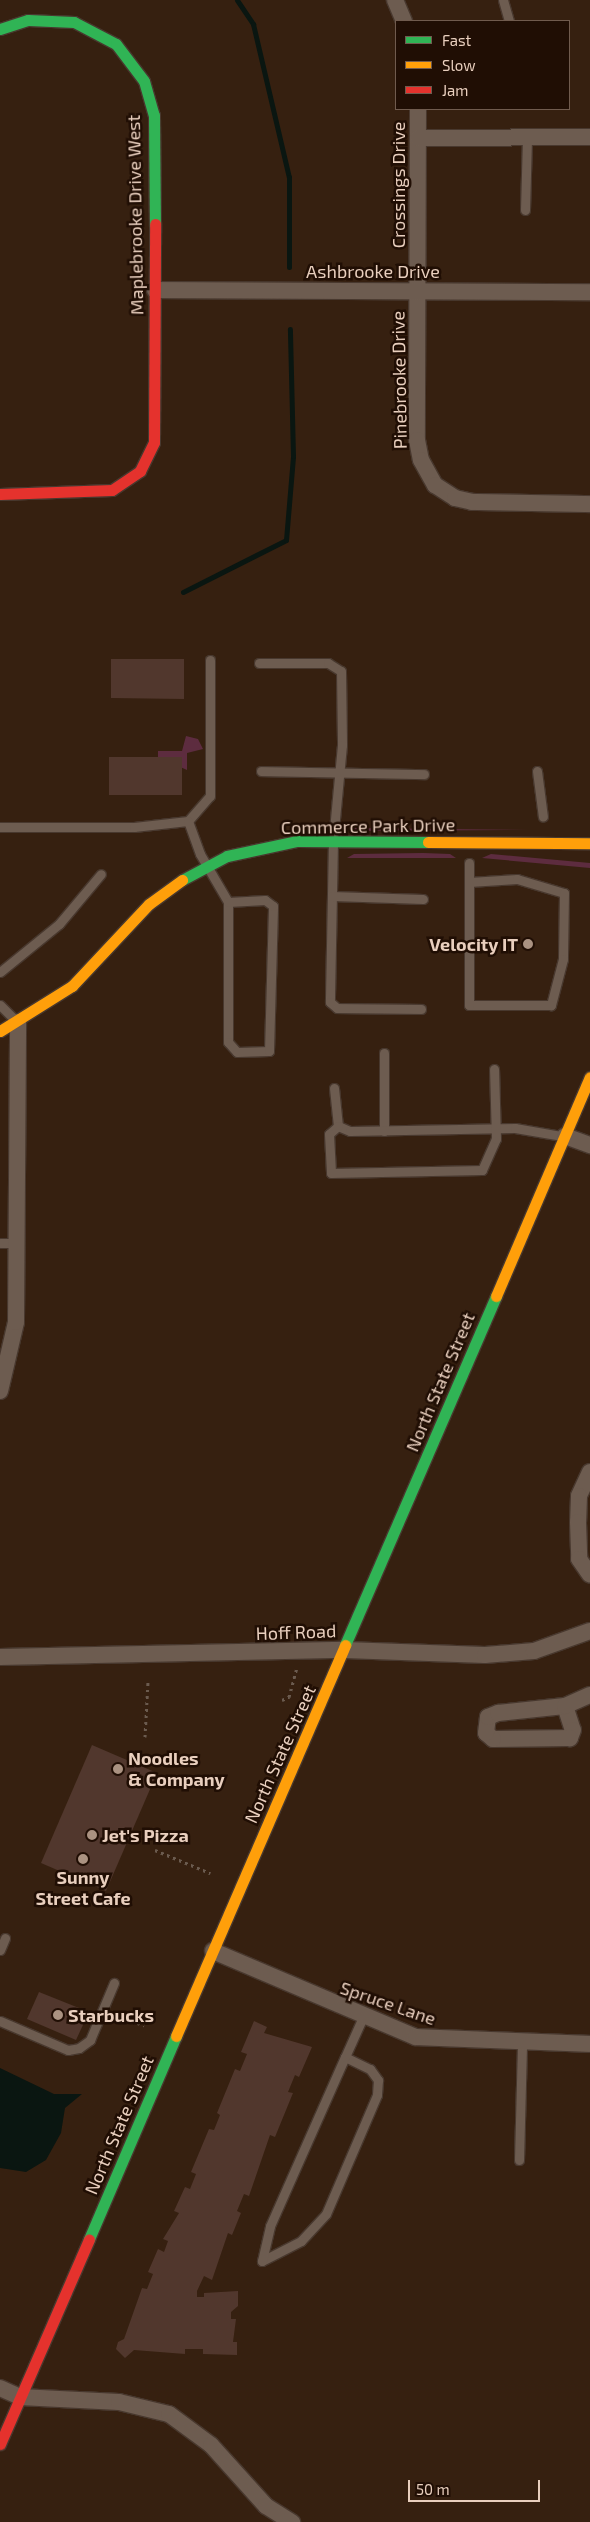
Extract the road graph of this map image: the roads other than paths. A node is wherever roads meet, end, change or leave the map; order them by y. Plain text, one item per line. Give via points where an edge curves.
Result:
1 (395, 0) edge
2 (503, 0) edge
3 (404, 20) edge
4 (509, 20) edge
5 (0, 29) edge
6 (418, 110) edge
7 (590, 137) edge
8 (418, 138) junction
9 (527, 139) junction
10 (525, 210) dead end
11 (155, 290) junction
12 (417, 292) junction
13 (590, 292) edge
14 (0, 494) edge
15 (590, 504) edge
16 (210, 660) dead end
17 (259, 663) dead end
18 (537, 770) dead end
19 (260, 771) dead end
20 (338, 772) junction
21 (424, 774) dead end
22 (543, 817) dead end
23 (188, 821) junction
24 (0, 827) edge
25 (334, 842) junction
26 (590, 843) edge
27 (469, 853) junction
28 (208, 865) junction
29 (101, 874) dead end
30 (469, 882) junction
31 (332, 896) junction
32 (423, 899) dead end
33 (228, 902) junction
34 (0, 972) edge
35 (0, 1005) edge
36 (421, 1009) dead end
37 (18, 1022) junction
38 (0, 1031) edge
39 (384, 1053) dead end
40 (494, 1069) dead end
41 (590, 1077) edge
42 (334, 1088) dead end
43 (338, 1126) junction
44 (496, 1128) junction
45 (384, 1131) junction
46 (564, 1136) junction
47 (590, 1145) edge
48 (0, 1243) edge
49 (17, 1243) junction
50 (0, 1391) edge
51 (590, 1472) edge
52 (590, 1574) edge
53 (590, 1631) edge
54 (345, 1650) junction
55 (0, 1657) edge
56 (590, 1695) edge
57 (565, 1706) junction
58 (5, 1938) dead end
59 (0, 1950) edge
60 (213, 1951) junction
61 (114, 1983) dead end
62 (363, 2017) junction
63 (0, 2021) edge
64 (522, 2042) junction
65 (590, 2044) edge
66 (346, 2056) junction
67 (519, 2160) dead end
68 (0, 2388) edge
69 (20, 2397) junction
70 (0, 2444) edge
71 (292, 2522) edge

1 - 3 street
2 - 4 lane
5 - 11 main road, Maplebrooke Drive West via 45,18 74,22 96,30 116,44 144,81 154,115
6 - 8 street, Crossings Drive
7 - 9 street
8 - 9 street
8 - 12 street, Crossings Drive
9 - 10 lane
11 - 12 street, Ashbrooke Drive
11 - 14 main road, Maplebrooke Drive West via 154,442 140,471 112,490
12 - 13 street, Ashbrooke Drive
12 - 15 street, Pinebrooke Drive via 417,440 421,460 435,485 455,498 472,502
16 - 23 lane via 210,796
17 - 20 lane via 328,663 342,671 342,746
18 - 22 lane
19 - 20 lane
20 - 21 lane
20 - 25 lane
23 - 24 lane via 134,827
23 - 28 lane
25 - 27 main road, Commerce Park Drive
25 - 28 main road, Commerce Park Drive via 264,845
25 - 31 lane
26 - 27 main road, Commerce Park Drive via 542,838
27 - 30 lane
28 - 33 lane
28 - 37 main road, Commerce Park Drive via 149,904 72,986
29 - 34 lane via 59,924
30 - 30 lane via 468,1005 551,1005 563,959 564,892 517,879
31 - 32 lane
31 - 36 lane via 330,997 333,1006
33 - 33 lane via 228,1042 237,1052 269,1051 273,906 265,900
35 - 37 lane
37 - 38 main road, Commerce Park Drive
37 - 49 street
39 - 45 lane
40 - 44 lane
41 - 46 main road, North State Street
42 - 43 lane
43 - 44 lane via 328,1134 330,1173 467,1172 486,1166
43 - 45 lane via 350,1131
44 - 45 lane
44 - 46 lane
46 - 47 street
46 - 54 main road, North State Street
48 - 49 lane
49 - 50 street via 16,1322
51 - 52 street via 579,1496 578,1522 579,1559
53 - 54 street, Hoff Road via 534,1651 485,1655
54 - 55 street, Hoff Road
54 - 60 main road, North State Street
56 - 57 street
57 - 57 street via 498,1713 488,1717 486,1733 493,1739 570,1738 573,1730
58 - 59 lane
60 - 62 street, Spruce Lane
60 - 69 main road, North State Street
61 - 63 lane via 90,2040 68,2050
62 - 64 street, Spruce Lane via 436,2041
62 - 66 lane
64 - 65 street, Spruce Lane
64 - 67 lane
66 - 66 lane via 270,2226 262,2261 301,2241 326,2214 378,2094 378,2080 370,2069
68 - 69 street
69 - 70 main road, North State Street
69 - 71 street via 119,2402 169,2414 211,2445 266,2506

